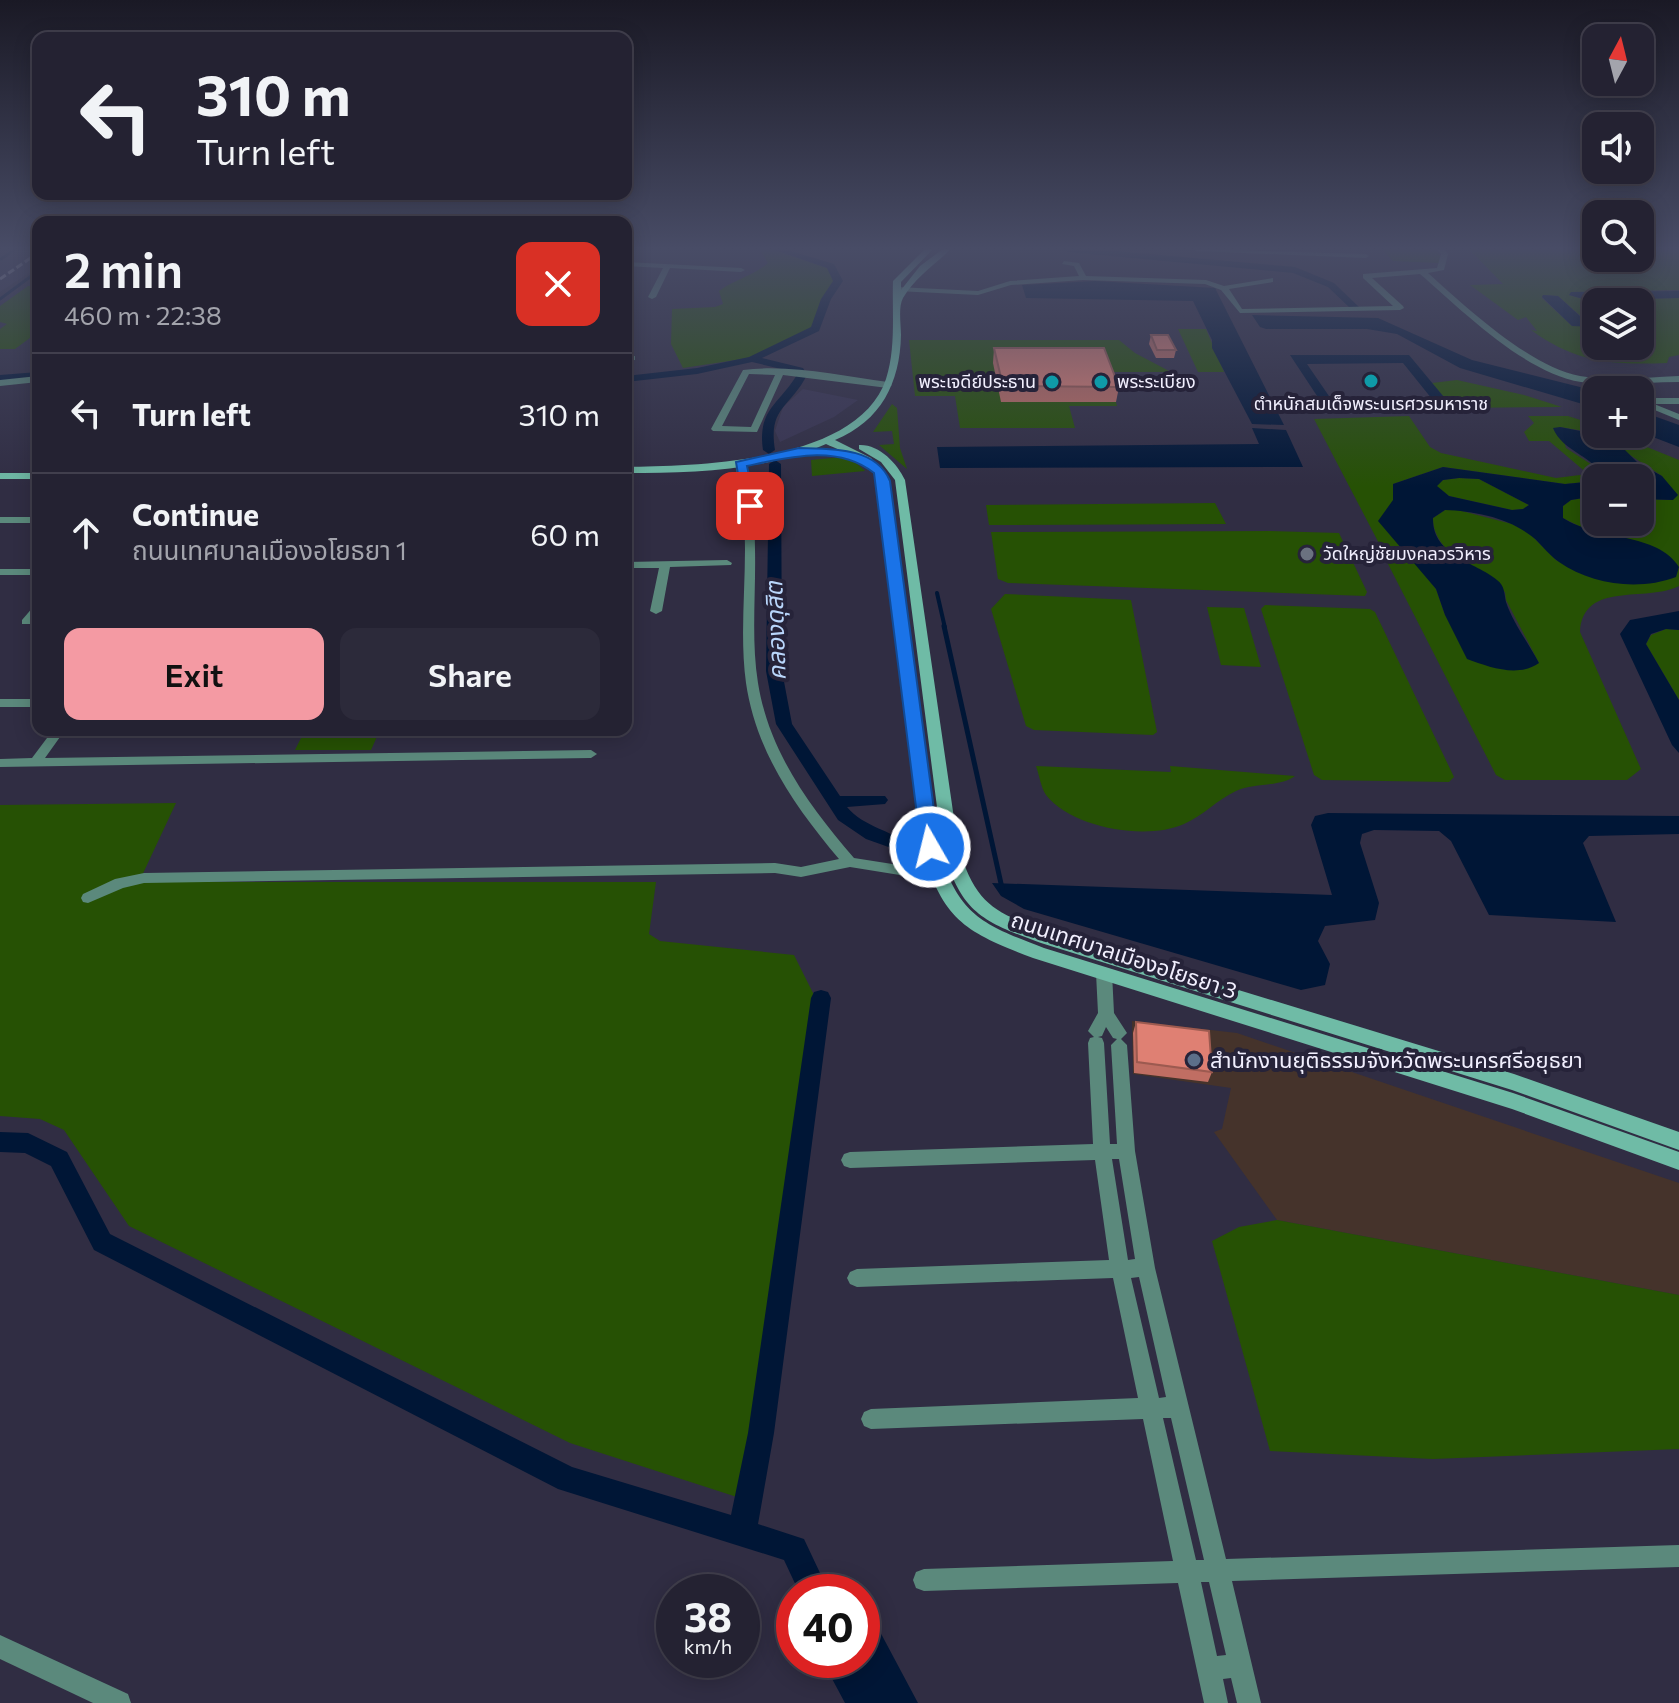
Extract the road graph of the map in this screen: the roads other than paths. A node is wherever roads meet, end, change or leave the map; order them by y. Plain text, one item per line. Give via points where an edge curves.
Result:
1 (895, 328) edge
2 (1492, 328) edge
3 (780, 372) junction
4 (1578, 379) junction
5 (1679, 379) edge
6 (32, 380) edge
7 (1582, 380) edge
8 (0, 383) edge
9 (888, 385) junction
10 (1679, 401) edge
11 (1679, 417) edge
12 (860, 419) junction
13 (831, 438) junction
14 (799, 451) junction
15 (867, 454) junction
16 (740, 464) junction
17 (632, 470) edge
18 (0, 476) edge
19 (32, 476) edge
20 (0, 520) edge
21 (32, 520) edge
22 (727, 563) dead end
23 (665, 564) junction
24 (632, 565) edge
25 (0, 572) edge
26 (32, 572) edge
27 (656, 611) dead end
28 (32, 615) edge
29 (26, 622) dead end
30 (0, 703) edge
31 (32, 703) edge
32 (55, 736) edge
33 (591, 754) dead end
34 (36, 762) junction
35 (0, 763) edge
36 (850, 862) junction
37 (937, 876) junction
38 (88, 898) dead end
39 (1104, 973) junction
40 (1106, 1014) junction
41 (1099, 1100) junction
42 (1122, 1102) junction
43 (1679, 1141) edge
44 (1102, 1151) junction
45 (1126, 1151) junction
46 (850, 1160) dead end
47 (1679, 1161) edge
48 (1111, 1208) junction
49 (1136, 1208) junction
50 (1146, 1268) junction
51 (1120, 1269) junction
52 (857, 1278) dead end
53 (1162, 1333) junction
54 (1135, 1334) junction
55 (1179, 1407) junction
56 (1151, 1408) junction
57 (871, 1419) dead end
58 (1197, 1482) junction
59 (1168, 1483) junction
60 (1679, 1556) edge
61 (1218, 1570) junction
62 (1187, 1571) junction
63 (924, 1580) dead end
64 (0, 1647) edge
65 (1240, 1666) junction
66 (1209, 1668) junction
67 (119, 1703) edge
68 (1216, 1703) edge
69 (1249, 1703) edge

1 - 9 street
2 - 4 street
3 - 3 street via 754,430 716,429 743,373
3 - 9 street
4 - 5 street
4 - 7 street
6 - 8 street
9 - 12 street
10 - 11 street via 1640,401
12 - 13 street
12 - 15 street
13 - 14 street
13 - 15 street, ถนนเทศบาลเมืองอโยธยา 3
14 - 15 street
14 - 16 street
15 - 37 street, ถนนเทศบาลเมืองอโยธยา 3 via 884,481
15 - 43 street, ถนนเทศบาลเมืองอโยธยา 3 via 894,468 900,480 950,846 965,891 984,912 1047,938 1514,1082
16 - 17 street
16 - 36 street via 750,517 752,683 765,738 793,791
18 - 19 street
20 - 21 street
22 - 23 street
23 - 24 street
23 - 27 street
25 - 26 street
28 - 29 street
30 - 31 street
32 - 34 street
33 - 34 street
34 - 35 street
36 - 37 street
36 - 38 street via 801,872 775,868 144,878
37 - 39 street, ถนนเทศบาลเมืองอโยธยา 3 via 946,897 968,922
39 - 40 street
39 - 47 street, ถนนเทศบาลเมืองอโยธยา 3 via 1513,1101
40 - 41 street via 1096,1037
40 - 42 street via 1119,1039
41 - 42 street
41 - 44 street
42 - 45 street
44 - 45 street
44 - 46 street
44 - 48 street
45 - 49 street
48 - 49 street
48 - 51 street
49 - 50 street
50 - 51 street
50 - 53 street
51 - 52 street
51 - 54 street
53 - 54 street
53 - 55 street
54 - 56 street
55 - 56 street
55 - 58 street
56 - 57 street
56 - 59 street
58 - 59 street
58 - 61 street
59 - 62 street
60 - 61 street
61 - 62 street
61 - 65 street
62 - 63 street
62 - 66 street
64 - 67 street
65 - 66 street
65 - 69 street
66 - 68 street

